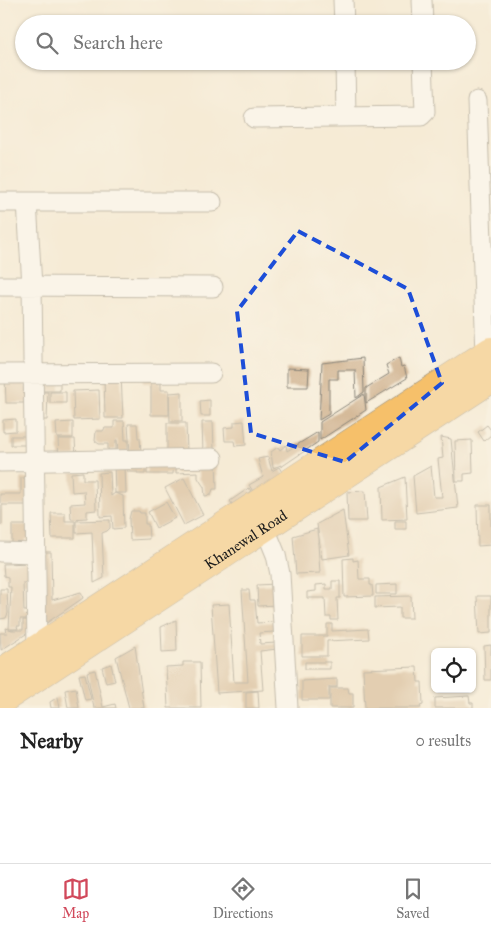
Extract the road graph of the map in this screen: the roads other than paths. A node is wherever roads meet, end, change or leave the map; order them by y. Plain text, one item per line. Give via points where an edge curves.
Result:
1 (343, 0) edge
2 (422, 0) edge
3 (344, 15) edge
4 (423, 15) edge
5 (344, 70) edge
6 (424, 70) edge
7 (477, 101) dead end
8 (346, 117) junction
9 (254, 118) dead end
10 (0, 202) edge
11 (27, 202) junction
12 (212, 202) dead end
13 (0, 286) edge
14 (32, 286) junction
15 (213, 287) dead end
16 (489, 362) edge
17 (211, 373) dead end
18 (0, 374) edge
19 (33, 374) junction
20 (213, 458) dead end
21 (0, 462) edge
22 (34, 462) junction
23 (265, 528) junction
24 (0, 552) edge
25 (36, 553) junction
26 (37, 649) junction
27 (0, 674) edge
28 (0, 701) edge
29 (288, 708) edge

1 - 3 street
2 - 4 street
5 - 8 street
6 - 8 street via 425,112 421,116
7 - 16 street
8 - 9 street
10 - 11 street
11 - 12 street
11 - 14 street
13 - 14 street
14 - 15 street
14 - 19 street
16 - 23 main road, Khanewal Road
16 - 26 main road, Khanewal Road
17 - 19 street
18 - 19 street
19 - 22 street
20 - 22 street
21 - 22 street
22 - 25 street
23 - 28 main road, Khanewal Road
23 - 29 street via 280,574
24 - 25 street
25 - 26 street
26 - 27 main road, Khanewal Road

